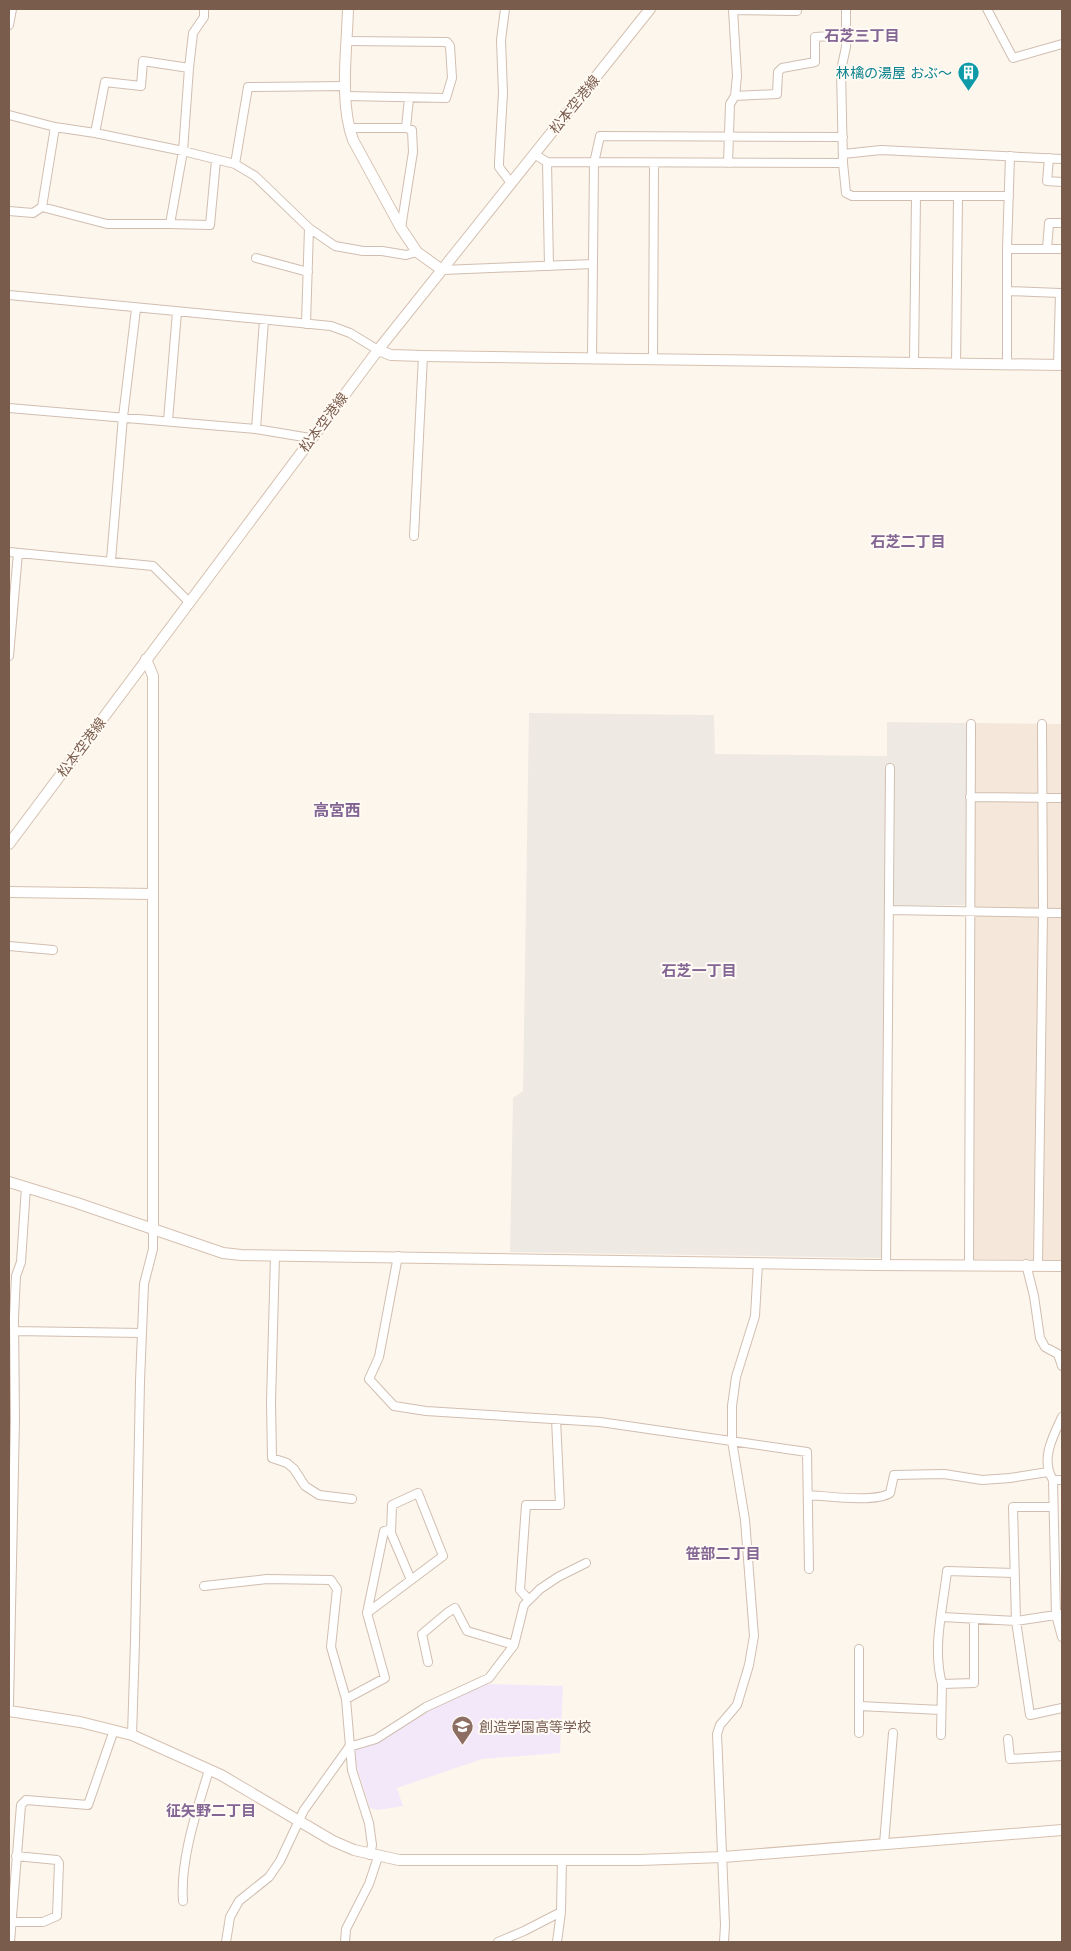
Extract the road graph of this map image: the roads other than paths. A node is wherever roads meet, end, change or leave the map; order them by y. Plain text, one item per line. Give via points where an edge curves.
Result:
1 (12, 9) edge
2 (204, 9) edge
3 (348, 9) edge
4 (505, 9) edge
5 (650, 9) edge
6 (733, 9) edge
7 (846, 9) edge
8 (987, 9) edge
9 (797, 11) dead end
10 (9, 25) edge
11 (846, 35) junction
12 (347, 41) junction
13 (1062, 44) edge
14 (189, 68) junction
15 (346, 91) junction
16 (735, 96) junction
17 (408, 98) junction
18 (9, 115) edge
19 (55, 127) junction
20 (349, 128) junction
21 (406, 128) junction
22 (95, 133) junction
23 (729, 136) junction
24 (843, 137) junction
25 (183, 151) junction
26 (534, 154) junction
27 (1010, 156) junction
28 (1048, 158) junction
29 (843, 159) junction
30 (1062, 159) edge
31 (216, 160) junction
32 (547, 162) junction
33 (594, 163) junction
34 (654, 163) junction
35 (728, 163) junction
36 (235, 164) junction
37 (1062, 182) edge
38 (511, 183) junction
39 (916, 196) junction
40 (958, 196) junction
41 (1009, 196) junction
42 (42, 208) junction
43 (9, 211) edge
44 (1062, 223) edge
45 (170, 224) junction
46 (309, 228) junction
47 (401, 228) junction
48 (1007, 249) junction
49 (1047, 249) junction
50 (1062, 250) edge
51 (417, 252) junction
52 (256, 258) dead end
53 (593, 264) junction
54 (549, 266) junction
55 (442, 270) junction
56 (308, 272) junction
57 (1007, 290) junction
58 (9, 295) edge
59 (136, 309) junction
60 (177, 312) junction
61 (264, 320) junction
62 (306, 324) junction
63 (378, 350) junction
64 (423, 356) junction
65 (592, 358) junction
66 (653, 359) junction
67 (914, 363) junction
68 (956, 364) junction
69 (1007, 365) junction
70 (1060, 365) edge
71 (9, 408) edge
72 (124, 417) junction
73 (168, 421) junction
74 (256, 429) junction
75 (310, 438) junction
76 (414, 536) dead end
77 (9, 552) edge
78 (18, 553) junction
79 (111, 560) junction
80 (190, 603) junction
81 (9, 656) edge
82 (146, 659) junction
83 (971, 724) dead end
84 (1042, 724) dead end
85 (890, 768) dead end
86 (970, 797) junction
87 (1041, 798) junction
88 (1062, 798) edge
89 (9, 844) edge
90 (9, 892) edge
91 (153, 894) junction
92 (890, 910) junction
93 (970, 911) junction
94 (1042, 912) junction
95 (1062, 913) edge
96 (9, 946) edge
97 (53, 950) dead end
98 (9, 1182) edge
99 (26, 1187) junction
100 (153, 1228) junction
101 (275, 1256) junction
102 (398, 1256) junction
103 (758, 1263) junction
104 (1026, 1264) junction
105 (886, 1265) junction
106 (969, 1265) junction
107 (1038, 1265) junction
108 (1062, 1266) edge
109 (11, 1317) edge
110 (14, 1331) junction
111 (142, 1333) junction
112 (1062, 1366) edge
113 (12, 1371) edge
114 (1062, 1417) edge
115 (556, 1419) junction
116 (732, 1441) junction
117 (1048, 1472) junction
118 (1053, 1480) junction
119 (1062, 1480) edge
120 (808, 1495) junction
121 (352, 1499) dead end
122 (1053, 1507) junction
123 (11, 1514) edge
124 (1053, 1519) junction
125 (1062, 1519) edge
126 (391, 1529) junction
127 (586, 1563) dead end
128 (810, 1569) dead end
129 (1014, 1574) junction
130 (411, 1580) junction
131 (204, 1586) dead end
132 (10, 1588) edge
133 (529, 1600) junction
134 (367, 1613) junction
135 (1059, 1615) edge
136 (942, 1617) junction
137 (974, 1620) junction
138 (1016, 1621) junction
139 (1062, 1637) edge
140 (514, 1645) junction
141 (859, 1649) dead end
142 (428, 1662) dead end
143 (942, 1684) junction
144 (346, 1699) junction
145 (9, 1704) edge
146 (859, 1706) junction
147 (1062, 1708) edge
148 (941, 1710) junction
149 (9, 1712) edge
150 (114, 1730) junction
151 (859, 1732) dead end
152 (893, 1733) dead end
153 (941, 1734) dead end
154 (132, 1735) junction
155 (1008, 1739) dead end
156 (349, 1747) junction
157 (1062, 1756) edge
158 (209, 1770) junction
159 (298, 1821) junction
160 (1062, 1830) edge
161 (884, 1844) junction
162 (16, 1856) junction
163 (374, 1856) junction
164 (723, 1858) junction
165 (562, 1860) junction
166 (183, 1901) dead end
167 (560, 1912) junction
168 (10, 1922) edge
169 (10, 1942) edge
170 (226, 1942) edge
171 (346, 1942) edge
172 (498, 1942) edge
173 (557, 1942) edge
174 (724, 1942) edge

1 - 10 street
2 - 14 street via 204,16 193,33
3 - 12 street
4 - 38 street via 499,168
5 - 26 street, 松本空港線
6 - 9 street
6 - 16 street
7 - 11 street
8 - 13 street via 1013,58
11 - 16 street via 815,37 815,62 782,68 778,72 777,94
11 - 24 street via 841,70
12 - 15 street
12 - 17 street via 447,42 452,78 446,98
14 - 22 street via 143,61 141,86 105,82
14 - 25 street
15 - 17 street
15 - 20 street
15 - 36 street via 248,87
16 - 23 street via 730,104
17 - 21 street
18 - 19 street
19 - 22 street
19 - 42 street
20 - 21 street
20 - 47 street
21 - 47 street via 412,130 413,152
22 - 25 street
23 - 24 street
23 - 33 street via 600,136
23 - 35 street
24 - 29 street
25 - 31 street
25 - 45 street
26 - 32 street
26 - 38 street, 松本空港線
27 - 28 street
27 - 29 street via 881,150
27 - 41 street
28 - 30 street
28 - 37 street via 1047,180
29 - 35 street
29 - 39 street via 846,193 852,196
31 - 36 street
31 - 45 street via 210,225
32 - 33 street
32 - 54 street
33 - 34 street
33 - 53 street
34 - 35 street
34 - 66 street
36 - 46 street via 255,176
38 - 55 street, 松本空港線
39 - 40 street
39 - 67 street
40 - 41 street
40 - 68 street
41 - 48 street
42 - 43 street via 33,214
42 - 45 street via 107,224
44 - 49 street via 1049,223
46 - 51 street via 335,246 406,255
46 - 56 street
47 - 51 street
48 - 49 street
48 - 57 street
49 - 50 street
51 - 55 street
52 - 56 street
53 - 54 street
53 - 65 street
54 - 55 street
55 - 63 street, 松本空港線
56 - 62 street
57 - 69 street
57 - 70 street via 1060,293
58 - 59 street
59 - 60 street
59 - 72 street
60 - 61 street
60 - 73 street
61 - 62 street
61 - 74 street
62 - 63 street via 332,326
63 - 64 street via 391,355
63 - 75 street, 松本空港線
64 - 65 street
64 - 76 street
65 - 66 street
66 - 67 street
67 - 68 street
68 - 69 street
69 - 70 street
71 - 72 street
72 - 73 street
72 - 79 street
73 - 74 street
74 - 75 street
75 - 80 street, 松本空港線
77 - 78 street
78 - 79 street
78 - 81 street
79 - 80 street via 153,566
80 - 82 street, 松本空港線
82 - 89 street, 松本空港線
82 - 91 street via 153,676
83 - 86 street
84 - 87 street
85 - 92 street
86 - 87 street
86 - 93 street
87 - 88 street
87 - 94 street
90 - 91 street
91 - 100 street
92 - 93 street
92 - 105 street
93 - 94 street
93 - 106 street
94 - 95 street
94 - 107 street
96 - 97 street
98 - 99 street
99 - 100 street
99 - 109 street via 21,1262
100 - 101 street via 223,1253
100 - 111 street via 153,1249 144,1284
101 - 102 street
101 - 121 street via 272,1458 287,1463 305,1486 319,1495
102 - 103 street
102 - 115 street via 379,1357 369,1380 394,1406
103 - 105 street
103 - 116 street via 755,1316 736,1377
104 - 106 street
104 - 107 street
104 - 112 street via 1040,1338 1044,1347 1058,1354
105 - 106 street
107 - 108 street
109 - 110 street
110 - 111 street
110 - 113 street
111 - 154 street
113 - 123 street
114 - 117 street via 1049,1445
115 - 116 street
115 - 133 street via 560,1505 526,1504 520,1590
116 - 120 street via 807,1452
116 - 164 street via 746,1520 754,1636 737,1705 720,1725 717,1734
117 - 118 street
117 - 120 street via 982,1480 944,1474 894,1475 890,1493 885,1496
118 - 119 street
118 - 122 street
120 - 128 street
122 - 124 street
122 - 129 street via 1013,1507
123 - 132 street
124 - 125 street
124 - 135 street
126 - 130 street
126 - 130 street via 392,1505 418,1493 443,1556
126 - 134 street via 384,1531
127 - 133 street via 558,1577
129 - 136 street via 947,1571
129 - 138 street
130 - 134 street
131 - 144 street via 267,1579 332,1580 337,1589 331,1647
132 - 145 street
133 - 140 street via 524,1606
134 - 144 street via 385,1678
135 - 138 street
135 - 139 street
136 - 137 street
136 - 143 street via 938,1668
137 - 138 street
137 - 143 street via 974,1683
138 - 147 street via 1030,1715
140 - 142 street via 467,1631 455,1608 422,1634
140 - 156 street via 489,1678 426,1707 376,1739
141 - 146 street
143 - 148 street
144 - 156 street
146 - 148 street
146 - 151 street
148 - 153 street
149 - 150 street
150 - 154 street
150 - 162 street via 88,1805 26,1800 21,1805
152 - 161 street
154 - 158 street
155 - 157 street via 1010,1759
156 - 159 street
156 - 163 street via 352,1770 369,1823
158 - 159 street
158 - 166 street via 188,1847
159 - 163 street via 333,1841
159 - 170 street via 280,1861 269,1876 239,1901 230,1917
160 - 161 street
161 - 164 street
162 - 168 street
162 - 168 street via 57,1860 57,1916 43,1922
163 - 165 street via 421,1861
163 - 171 street via 369,1884 346,1929
164 - 165 street
164 - 174 street
165 - 167 street
167 - 172 street
167 - 173 street
168 - 169 street

